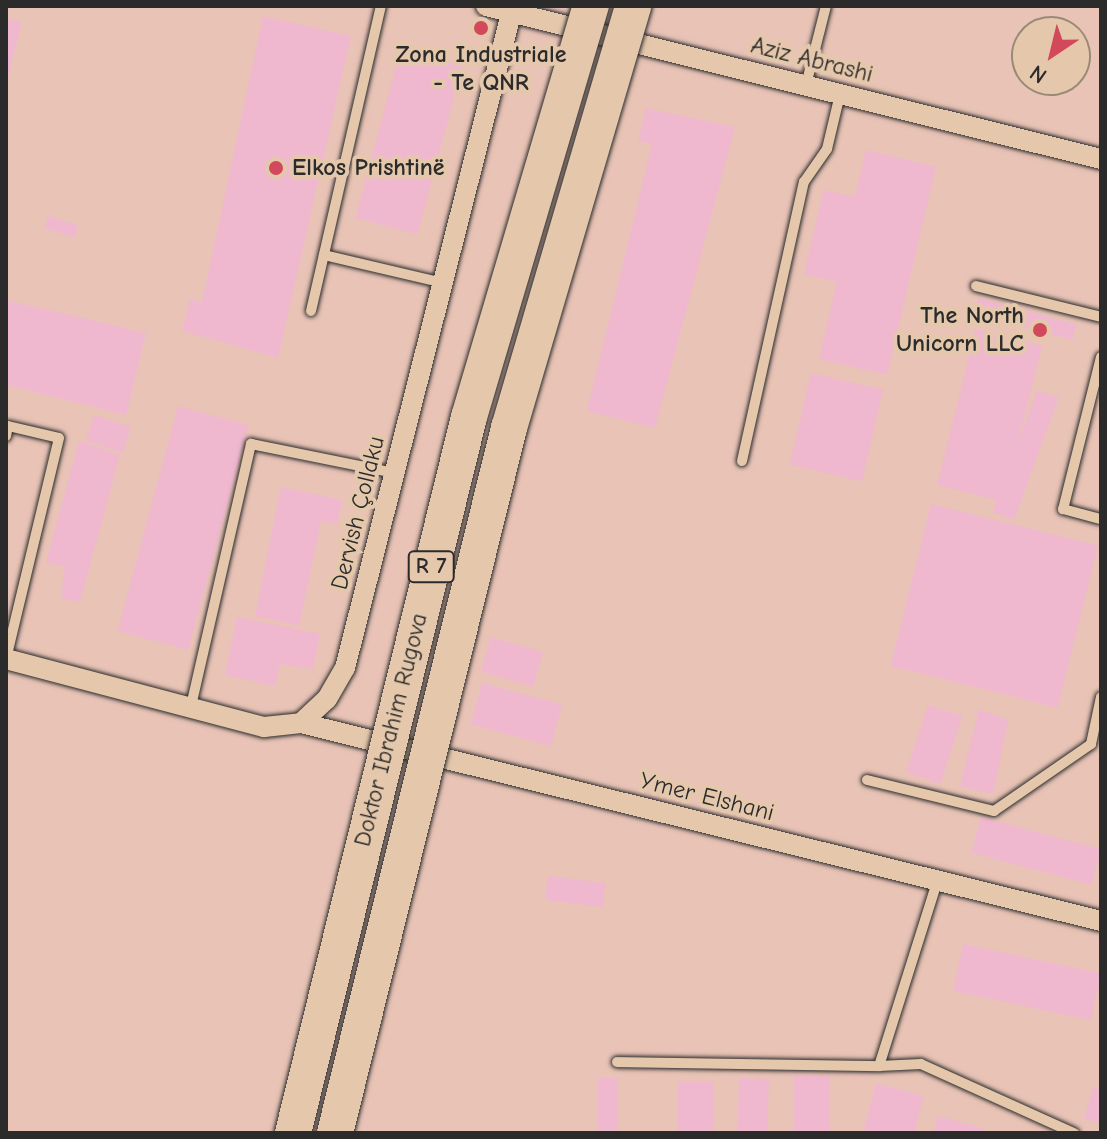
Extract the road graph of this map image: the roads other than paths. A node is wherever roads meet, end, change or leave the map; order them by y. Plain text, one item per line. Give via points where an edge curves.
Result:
1 (381, 6) edge
2 (486, 6) edge
3 (591, 6) edge
4 (633, 6) edge
5 (826, 6) edge
6 (512, 9) edge
7 (806, 85) junction
8 (840, 94) junction
9 (1101, 159) edge
10 (324, 255) junction
11 (443, 283) junction
12 (976, 286) dead end
13 (311, 311) dead end
14 (1101, 317) edge
15 (1101, 358) edge
16 (6, 436) edge
17 (742, 461) dead end
18 (395, 473) junction
19 (1101, 519) edge
20 (6, 659) edge
21 (1101, 697) edge
22 (191, 706) junction
23 (301, 723) junction
24 (867, 780) dead end
25 (937, 882) junction
26 (1101, 921) edge
27 (617, 1062) dead end
28 (879, 1066) junction
29 (293, 1133) edge
30 (335, 1133) edge
31 (1074, 1133) edge

1 - 10 lane
2 - 6 street, Aziz Abrashi
3 - 29 highway, Doktor Ibrahim Rugova / R 7, bridge via 469,417
4 - 30 highway, Doktor Ibrahim Rugova / R 7, bridge via 505,443
5 - 7 lane
6 - 7 street, Aziz Abrashi
6 - 11 street, Dervish Çollaku
7 - 8 street, Aziz Abrashi
8 - 9 street, Aziz Abrashi
8 - 17 lane via 827,149 804,182
10 - 11 lane
10 - 13 lane
11 - 18 street, Dervish Çollaku
12 - 14 lane
15 - 19 lane via 1063,509
16 - 20 lane via 8,426 59,438
18 - 22 lane via 251,444
18 - 23 street, Dervish Çollaku via 345,668 327,699
20 - 22 street
21 - 24 lane via 1091,744 994,811
22 - 23 street via 264,727
23 - 25 street, Ymer Elshani
25 - 26 street, Ymer Elshani
25 - 28 lane
27 - 28 lane
28 - 31 lane via 921,1064

